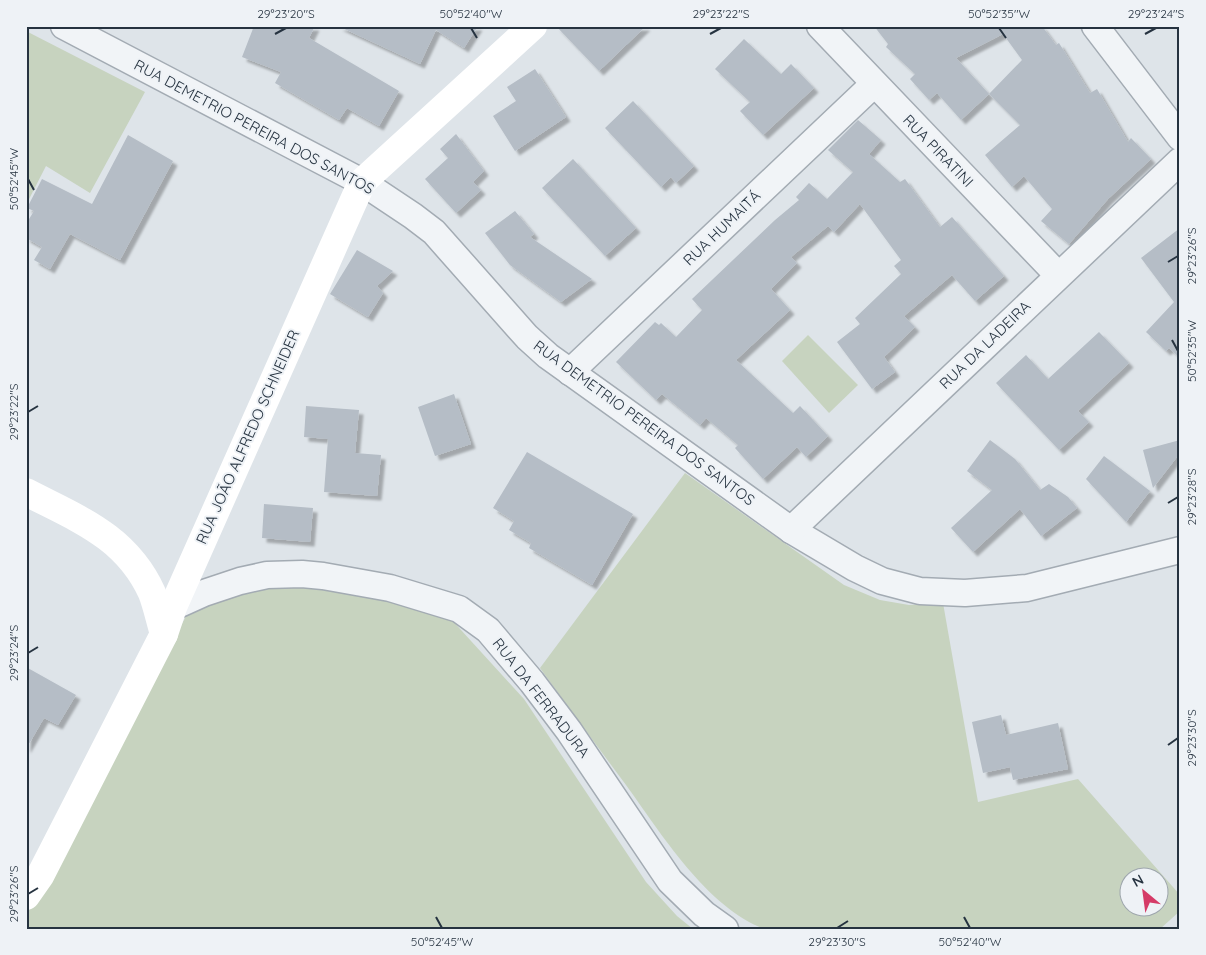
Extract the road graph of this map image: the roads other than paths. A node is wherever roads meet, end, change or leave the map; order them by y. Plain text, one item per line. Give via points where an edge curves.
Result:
1 (64, 26) edge
2 (533, 26) edge
3 (820, 26) edge
4 (1095, 26) edge
5 (874, 84) junction
6 (1180, 137) edge
7 (1180, 161) edge
8 (362, 182) junction
9 (1058, 275) junction
10 (570, 372) junction
11 (26, 492) edge
12 (791, 530) junction
13 (1180, 550) edge
14 (173, 607) junction
15 (164, 634) junction
16 (26, 896) edge
17 (724, 929) edge

1 - 8 street, RUA DEMETRIO PEREIRA DOS SANTOS
2 - 8 street, RUA JOÃO ALFREDO SCHNEIDER
3 - 5 street, RUA PIRATINI
4 - 6 street
5 - 9 street, RUA PIRATINI
5 - 10 street, RUA HUMAITÁ
7 - 9 street, RUA DA LADEIRA
8 - 10 street, RUA DEMETRIO PEREIRA DOS SANTOS via 434,232 527,337
8 - 14 street, RUA JOÃO ALFREDO SCHNEIDER
9 - 12 street, RUA DA LADEIRA
10 - 12 street, RUA DEMETRIO PEREIRA DOS SANTOS
11 - 15 street via 98,530 123,550 152,593
12 - 13 street, RUA DEMETRIO PEREIRA DOS SANTOS via 882,581 920,591 965,594 1027,588
14 - 15 street, RUA JOÃO ALFREDO SCHNEIDER
14 - 17 street, RUA DA FERRADURA via 240,581 266,575 302,574 390,588 459,609 488,630 532,682 574,738 670,882
15 - 16 street, RUA JOÃO ALFREDO SCHNEIDER via 40,876

